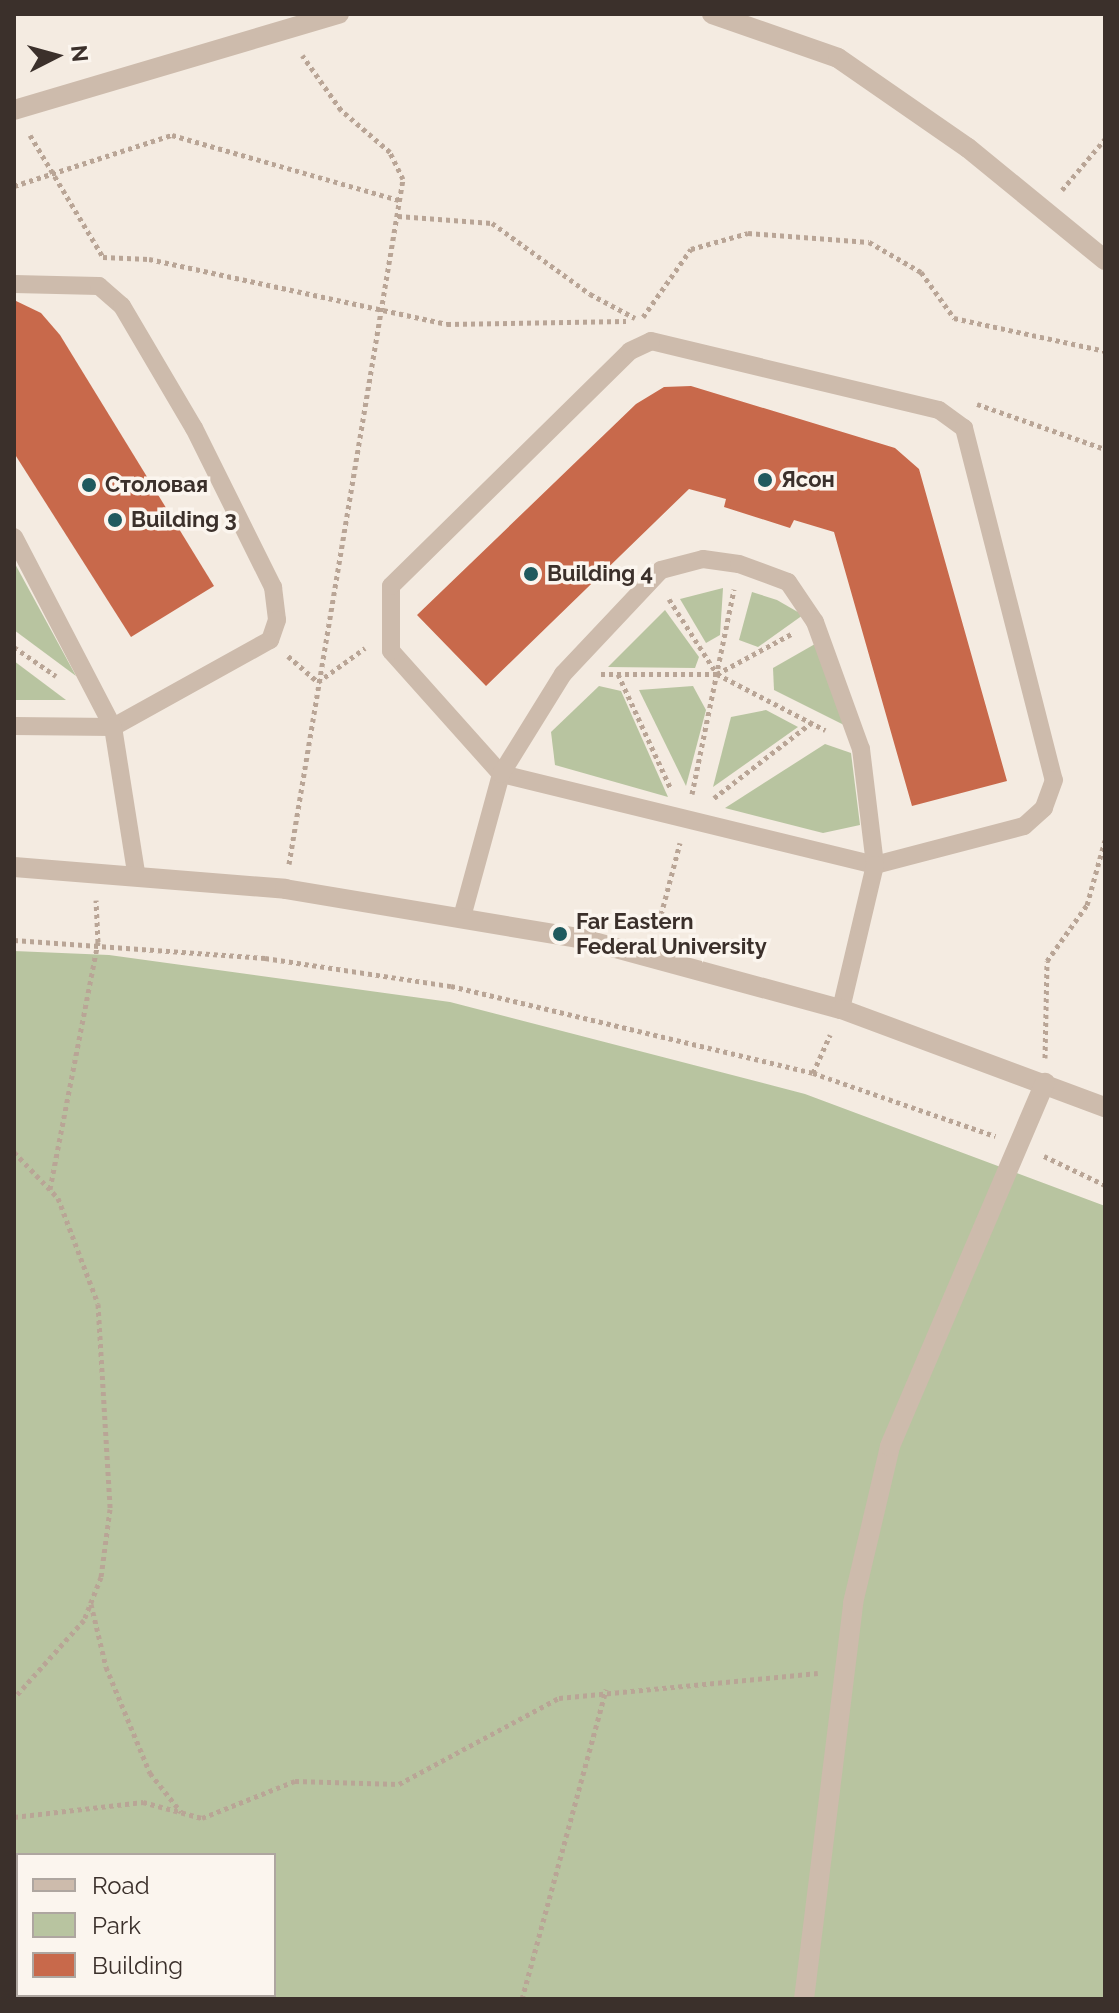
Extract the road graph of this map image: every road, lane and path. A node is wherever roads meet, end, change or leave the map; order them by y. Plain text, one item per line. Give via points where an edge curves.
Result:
1 (339, 14) edge
2 (712, 14) edge
3 (284, 29) junction
4 (18, 118) edge
5 (1105, 139) edge
6 (59, 177) junction
7 (14, 186) edge
8 (402, 201) junction
9 (1043, 212) junction
10 (398, 216) junction
11 (88, 257) dead end
12 (103, 257) junction
13 (1105, 260) edge
14 (14, 284) edge
15 (379, 309) junction
16 (640, 320) junction
17 (655, 324) dead end
18 (1105, 351) edge
19 (972, 402) dead end
20 (1105, 449) edge
21 (14, 537) edge
22 (739, 564) junction
23 (654, 575) junction
24 (815, 622) junction
25 (389, 631) junction
26 (270, 640) junction
27 (14, 647) edge
28 (563, 674) junction
29 (618, 674) junction
30 (717, 674) junction
31 (318, 682) junction
32 (67, 684) dead end
33 (811, 723) junction
34 (14, 726) edge
35 (113, 727) junction
36 (861, 749) junction
37 (501, 774) junction
38 (686, 820) junction
39 (1105, 840) edge
40 (875, 865) junction
41 (14, 867) edge
42 (94, 871) junction
43 (136, 873) junction
44 (285, 889) junction
45 (462, 917) junction
46 (14, 940) edge
47 (98, 942) junction
48 (651, 955) junction
49 (841, 1009) junction
50 (813, 1073) junction
51 (1045, 1083) junction
52 (1105, 1107) edge
53 (1016, 1143) junction
54 (14, 1152) edge
55 (1105, 1185) edge
56 (50, 1190) junction
57 (91, 1603) junction
58 (843, 1670) junction
59 (606, 1689) junction
60 (14, 1698) edge
61 (184, 1815) junction
62 (14, 1817) edge
63 (522, 1999) edge
64 (804, 1999) edge

1 - 3 street
2 - 9 street via 838,58 968,148
3 - 4 street
3 - 8 path via 341,110 390,152 403,179
4 - 6 path
5 - 9 path
6 - 7 path
6 - 8 path via 142,141 197,137
6 - 12 path
8 - 10 path
9 - 13 street
10 - 15 path
10 - 16 path via 492,223 590,294
11 - 12 path
12 - 15 path via 149,259
14 - 26 lane via 99,286 122,306 194,428 273,587 277,620
15 - 16 path via 479,327
15 - 31 path
16 - 17 path
16 - 18 path via 691,249 748,233 869,242 921,272 954,318
19 - 20 path
21 - 35 lane
22 - 23 lane via 703,559
22 - 24 lane via 788,582
22 - 30 path
23 - 28 lane
23 - 30 path
24 - 30 path
24 - 36 lane
25 - 31 path
25 - 37 lane via 391,651
25 - 40 lane via 391,586 630,351 651,341 939,410 964,428 1054,780 1044,808 1024,826
26 - 31 path
26 - 35 lane
27 - 32 path
28 - 29 path
28 - 37 lane
29 - 30 path
29 - 38 path
30 - 33 path
30 - 38 path
31 - 44 path
33 - 36 path
33 - 38 path
34 - 35 lane
35 - 43 lane
36 - 40 lane
37 - 38 lane
37 - 45 lane
38 - 40 lane
38 - 48 path
39 - 51 path via 1087,905 1047,961
40 - 49 lane
41 - 42 street
42 - 43 street
42 - 47 path
43 - 44 street
44 - 45 street
45 - 48 street
46 - 47 path
47 - 50 path via 451,986
47 - 56 path
48 - 49 street
49 - 50 path
49 - 51 street
50 - 53 path
51 - 52 street
51 - 53 street
53 - 55 path
53 - 58 street via 890,1446
54 - 56 path
56 - 57 path via 83,1251 98,1304 110,1509
57 - 60 path via 54,1658
57 - 61 path via 106,1667 150,1773
58 - 59 path
58 - 64 street
59 - 61 path via 559,1698 399,1784 295,1781 202,1818
59 - 63 path
61 - 62 path via 143,1802

